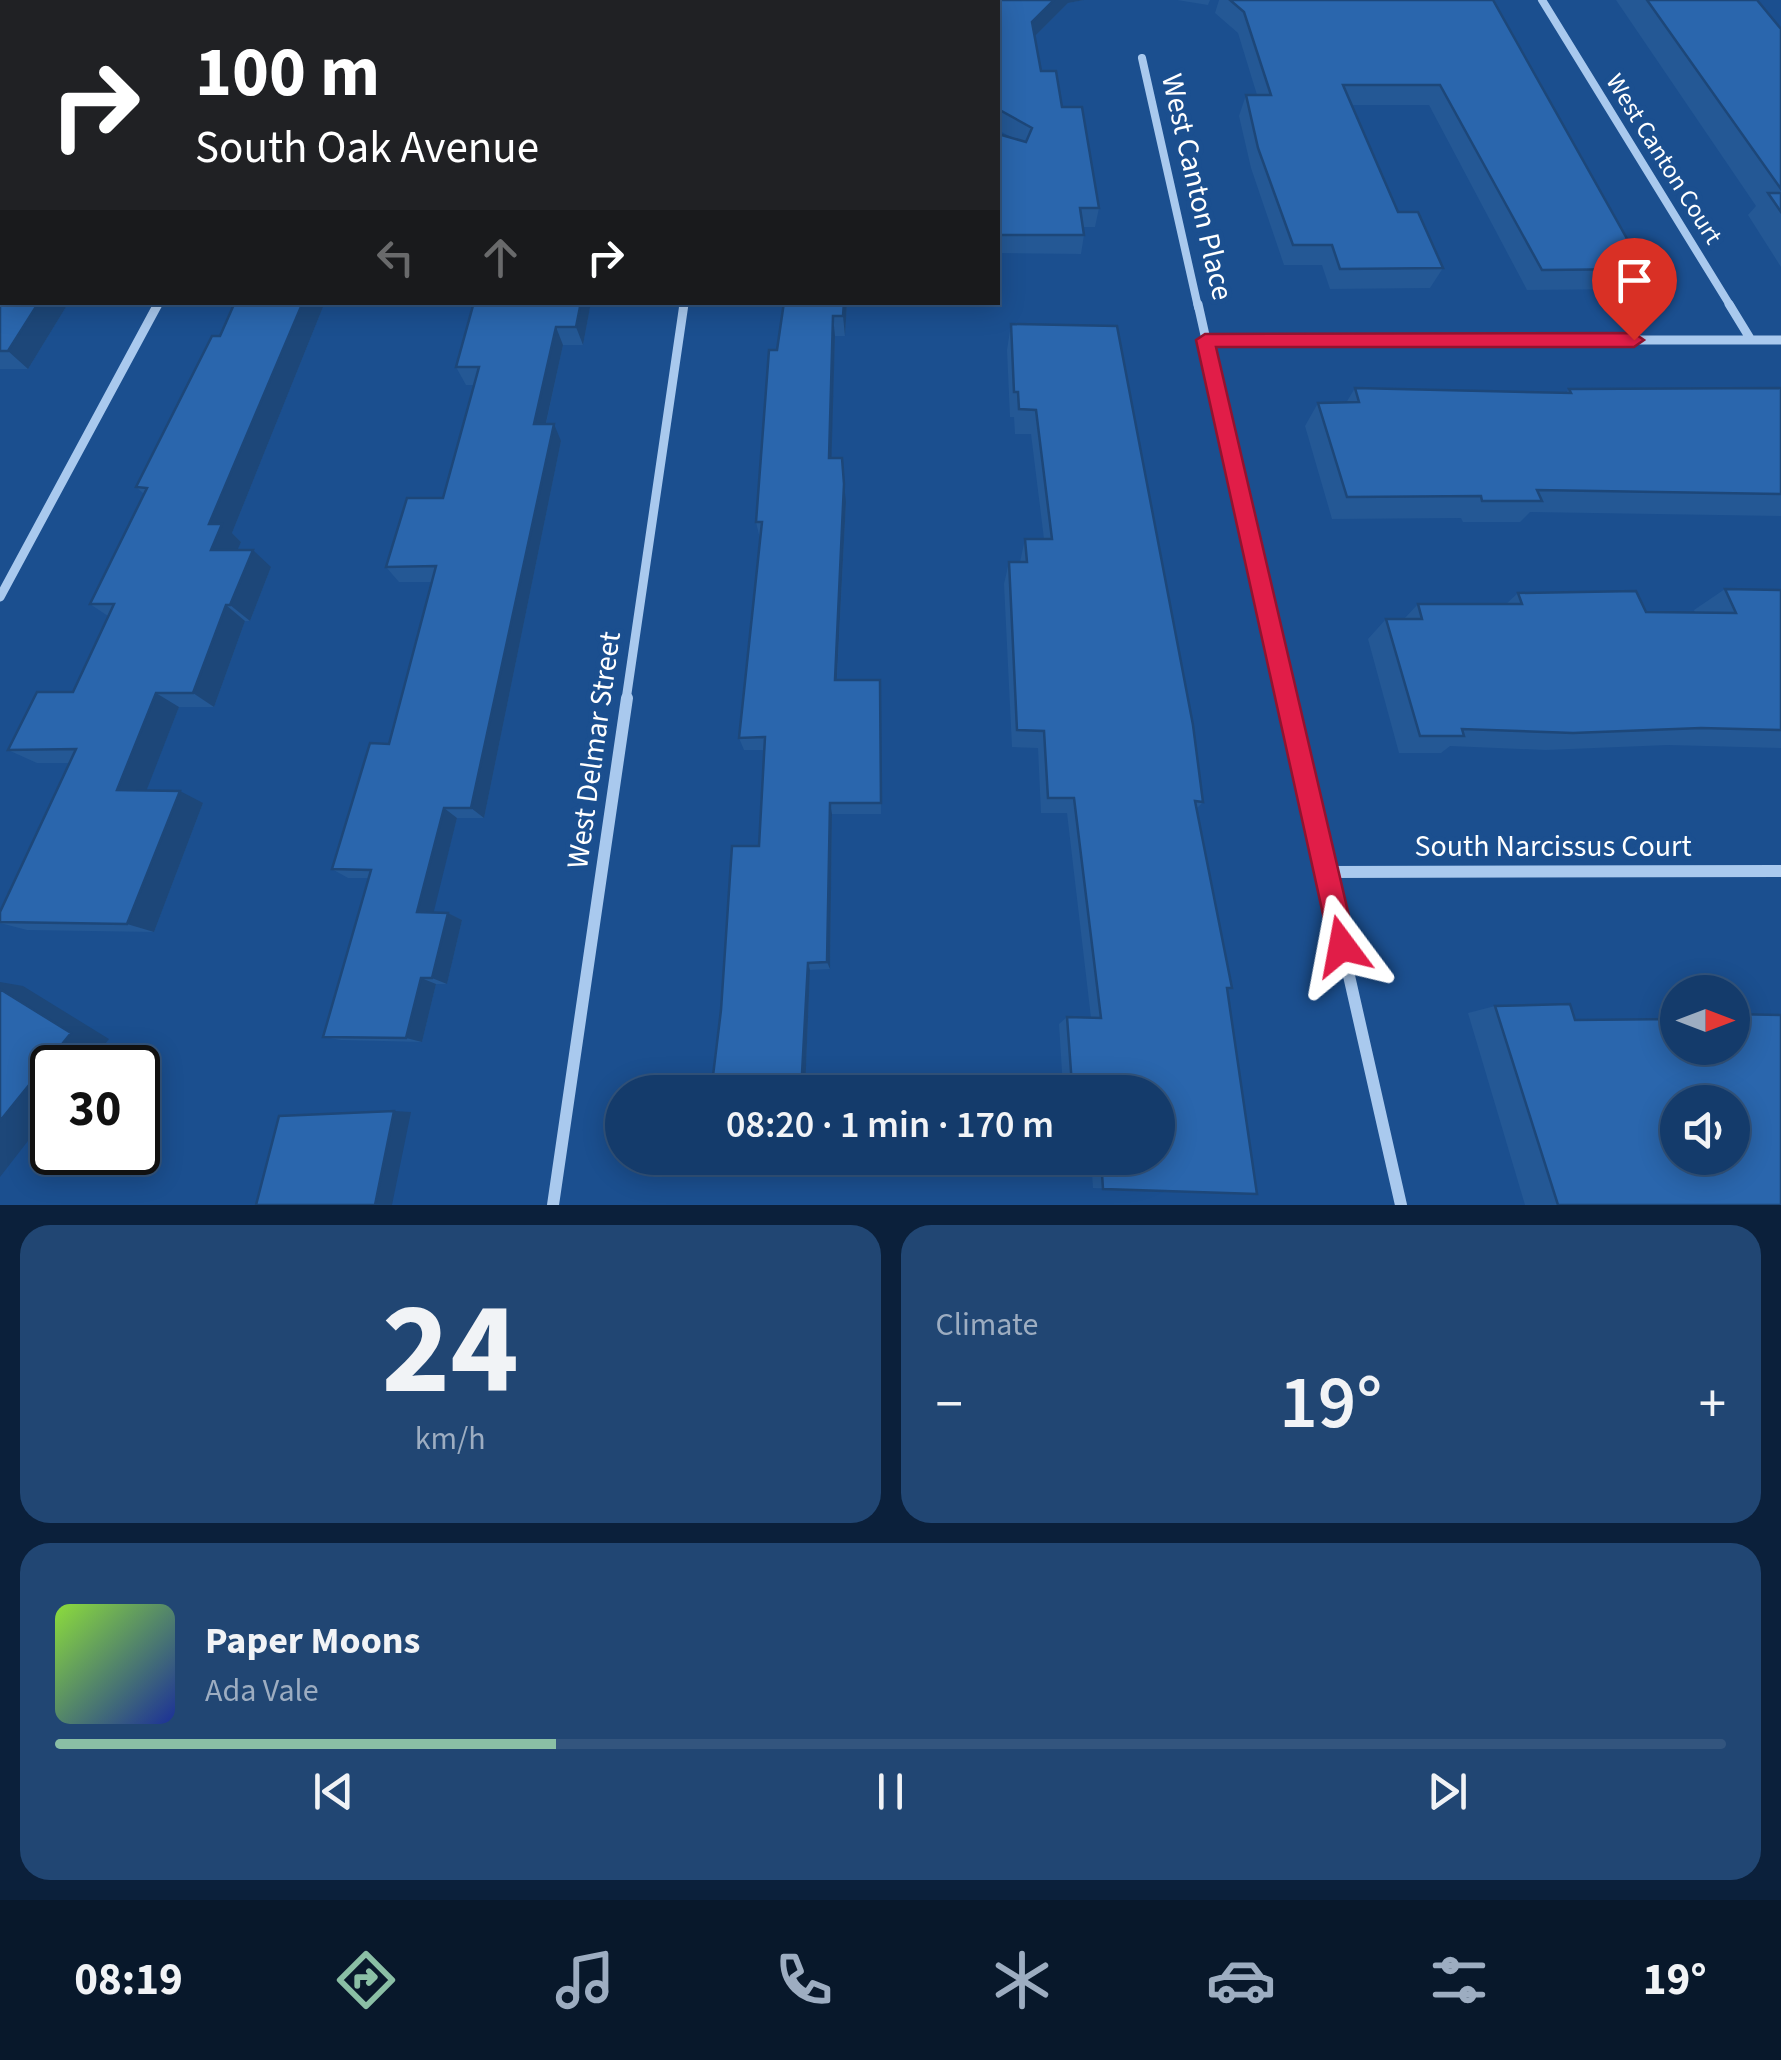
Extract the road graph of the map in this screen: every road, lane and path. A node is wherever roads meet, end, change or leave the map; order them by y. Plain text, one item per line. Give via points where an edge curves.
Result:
1 (1542, 0) edge
2 (1142, 58) dead end
3 (157, 305) edge
4 (684, 305) edge
5 (1205, 340) junction
6 (1752, 340) junction
7 (1781, 340) edge
8 (0, 597) edge
9 (1781, 870) edge
10 (1325, 872) junction
11 (554, 1205) edge
12 (1401, 1205) edge

1 - 6 street, West Canton Court
2 - 5 street, West Canton Place
3 - 8 street
4 - 11 street, West Delmar Street
5 - 6 street
5 - 10 street, West Canton Place
6 - 7 street
9 - 10 street, South Narcissus Court
10 - 12 street, West Canton Place

